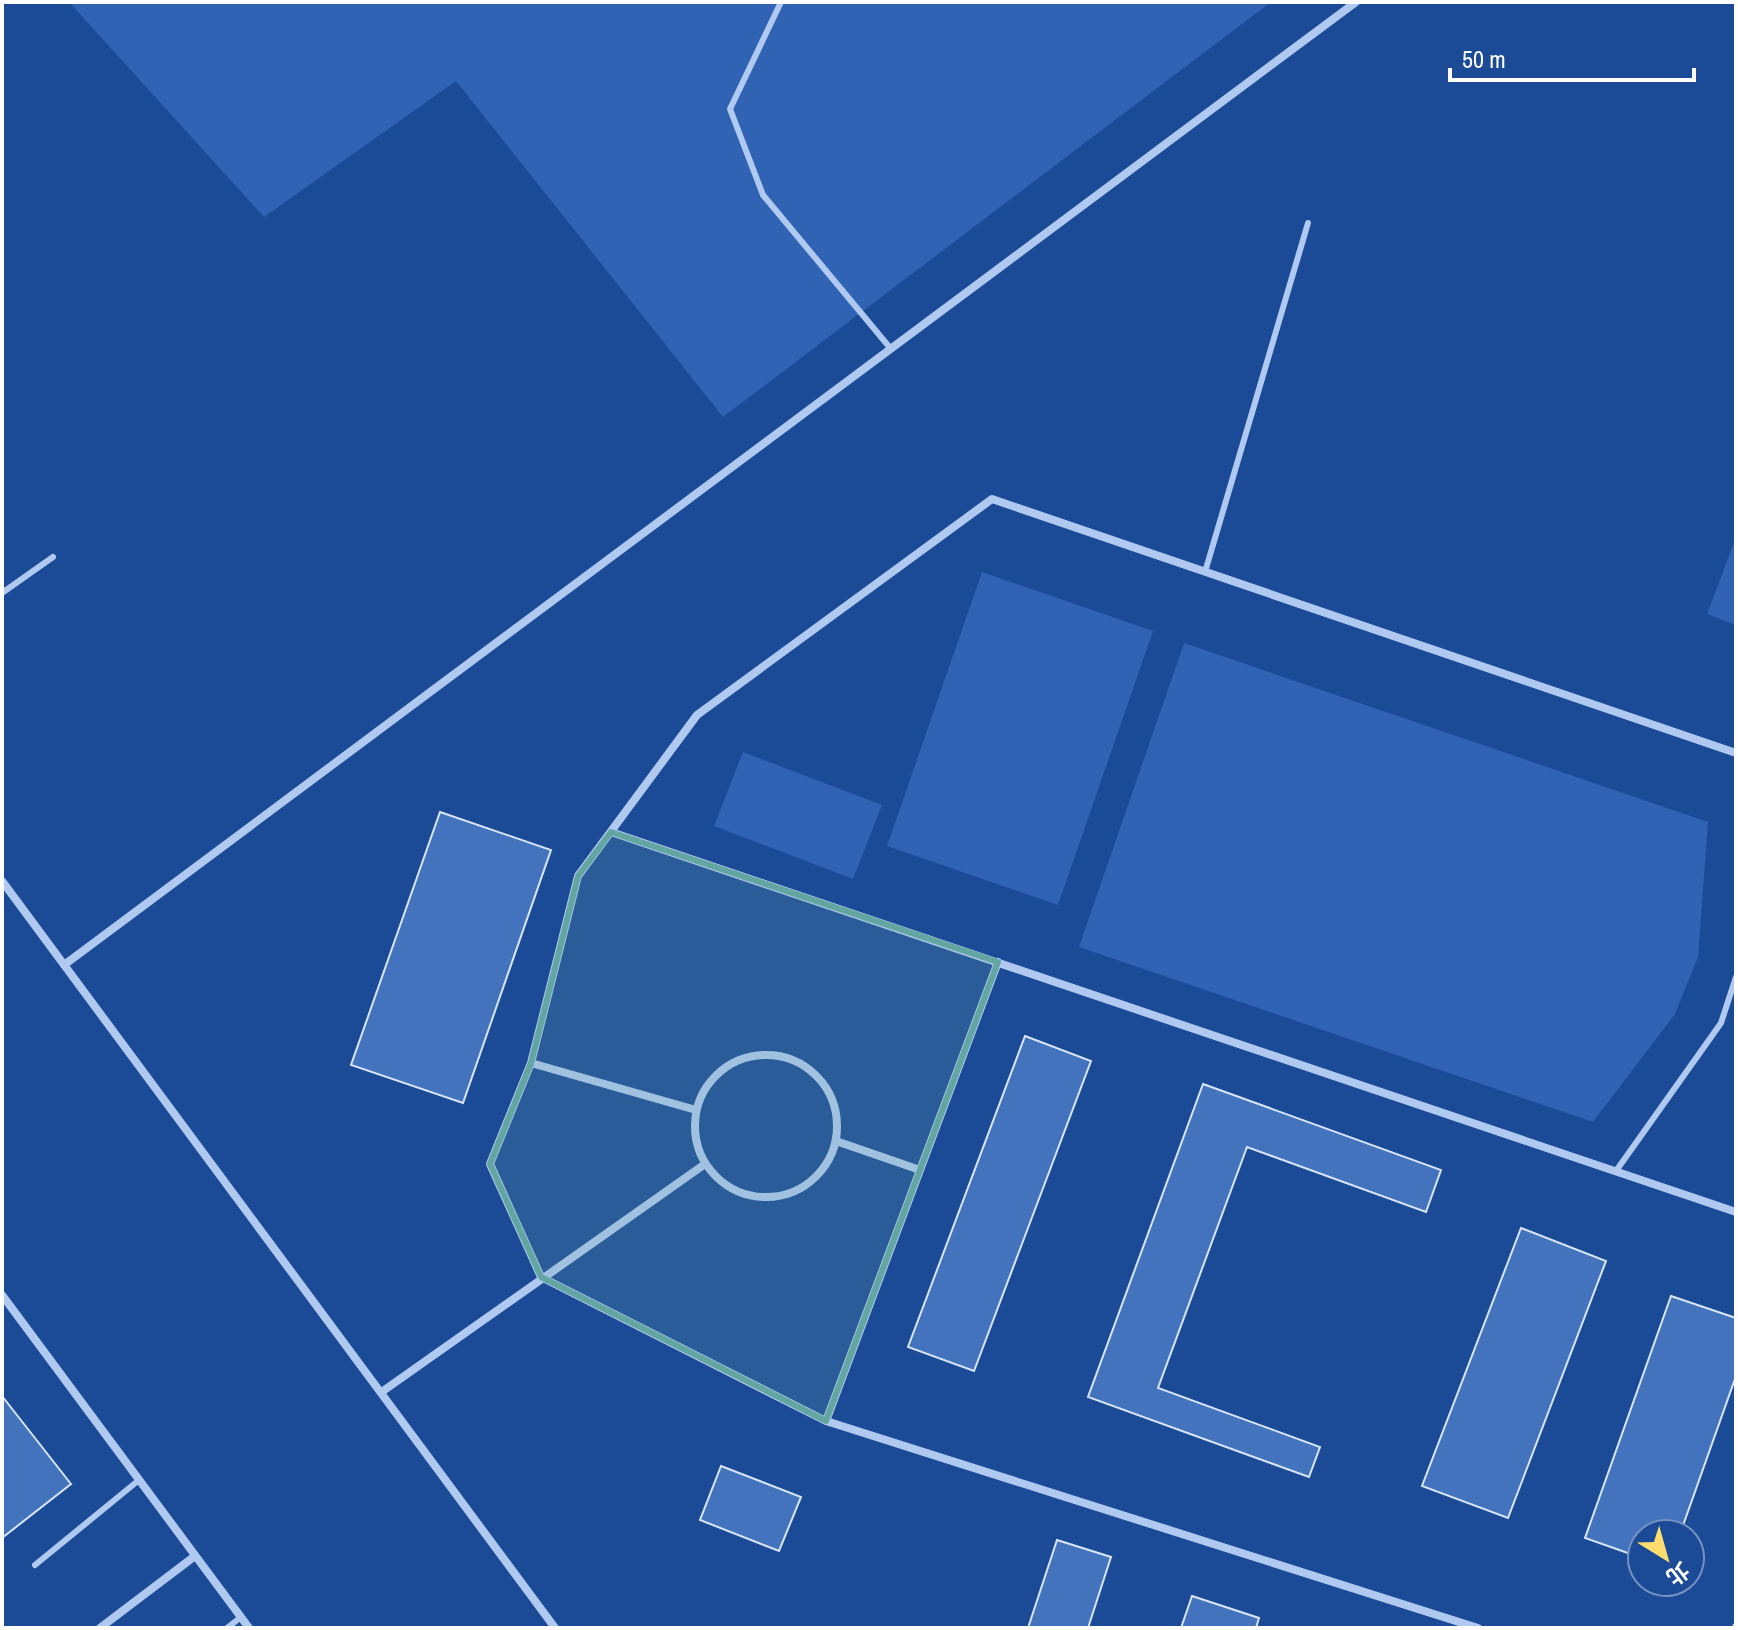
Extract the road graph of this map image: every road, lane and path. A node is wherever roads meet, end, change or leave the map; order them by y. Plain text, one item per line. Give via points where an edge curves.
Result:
1 (781, 2) edge
2 (1356, 2) edge
3 (1308, 223) dead end
4 (891, 349) junction
5 (53, 557) dead end
6 (1205, 572) junction
7 (2, 593) edge
8 (1736, 753) edge
9 (611, 832) junction
10 (2, 881) edge
11 (998, 962) junction
12 (64, 965) junction
13 (1736, 977) edge
14 (531, 1063) junction
15 (696, 1110) junction
16 (836, 1141) junction
17 (705, 1164) junction
18 (920, 1170) junction
19 (1616, 1171) junction
20 (1736, 1212) edge
21 (541, 1277) junction
22 (2, 1295) edge
23 (383, 1391) junction
24 (826, 1421) junction
25 (139, 1480) junction
26 (195, 1556) junction
27 (35, 1565) dead end
28 (241, 1617) junction
29 (100, 1628) edge
30 (227, 1628) edge
31 (249, 1628) edge
32 (555, 1628) edge
33 (1478, 1628) edge

1 - 4 lane via 730,109 763,195
2 - 4 street
3 - 6 lane
4 - 12 street
5 - 7 lane
6 - 8 street
6 - 9 street via 992,499 697,715
9 - 11 street
9 - 14 street via 578,876
10 - 12 street
11 - 18 street
11 - 19 street
12 - 23 street
13 - 19 lane via 1721,1023
14 - 15 street
14 - 21 street via 490,1164
15 - 16 street via 711,1081 737,1060 759,1054 782,1056 820,1078 832,1097
15 - 17 street via 697,1147
16 - 17 street via 827,1163 790,1193 743,1193
16 - 18 street
17 - 21 street
18 - 24 street
19 - 20 street
21 - 23 street
21 - 24 street
22 - 25 street
23 - 32 street
24 - 33 street
25 - 26 street
25 - 27 lane
26 - 28 street
26 - 29 street
28 - 30 lane
28 - 31 street

